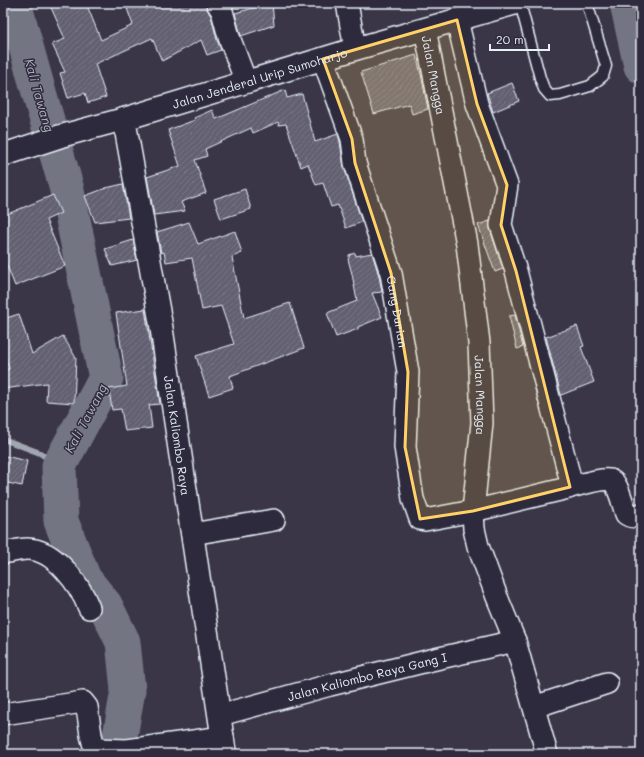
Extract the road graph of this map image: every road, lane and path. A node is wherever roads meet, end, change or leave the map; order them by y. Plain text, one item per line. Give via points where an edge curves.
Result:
1 (218, 3) edge
2 (347, 3) edge
3 (516, 3) edge
4 (520, 3) edge
5 (587, 3) edge
6 (457, 20) junction
7 (425, 29) junction
8 (355, 49) junction
9 (323, 59) junction
10 (246, 82) junction
11 (124, 118) junction
12 (3, 155) edge
13 (570, 487) junction
14 (473, 511) junction
15 (641, 514) edge
16 (274, 520) dead end
17 (192, 534) junction
18 (3, 553) edge
19 (89, 608) dead end
20 (515, 641) junction
21 (607, 683) dead end
22 (534, 707) junction
23 (3, 714) edge
24 (220, 715) junction
25 (224, 746) edge
26 (547, 754) edge

1 - 10 street
2 - 8 street
3 - 6 main road, Jalan Jenderal Urip Sumoharjo
4 - 5 lane via 544,89 550,96 560,96 590,86 603,76 606,66
6 - 7 main road, Jalan Jenderal Urip Sumoharjo
6 - 13 street via 476,104 507,186 501,225 516,270 571,482
7 - 8 main road, Jalan Jenderal Urip Sumoharjo
7 - 14 street, Jalan Mangga via 467,244 479,343 482,423
8 - 9 main road, Jalan Jenderal Urip Sumoharjo
9 - 10 main road, Jalan Jenderal Urip Sumoharjo
9 - 14 street, Gang Durian via 352,139 355,162 391,273 408,372 405,447 413,499 420,519 425,520
10 - 11 main road, Jalan Jenderal Urip Sumoharjo
11 - 12 main road, Jalan Jenderal Urip Sumoharjo
11 - 17 main road, Jalan Kaliombo Raya via 161,325
13 - 14 street
13 - 15 street via 602,480 613,481 626,514 632,517
14 - 20 street, Jalan Mangga via 478,546
16 - 17 street
17 - 24 main road, Jalan Kaliombo Raya
18 - 19 street via 28,549 49,556 65,570
20 - 22 street, Jalan Mangga
20 - 24 street, Jalan Kaliombo Raya Gang I via 330,685
21 - 22 street
22 - 26 street, Jalan Mangga
23 - 25 street via 83,702 87,707 91,735 97,749
24 - 25 main road, Jalan Kaliombo Raya

